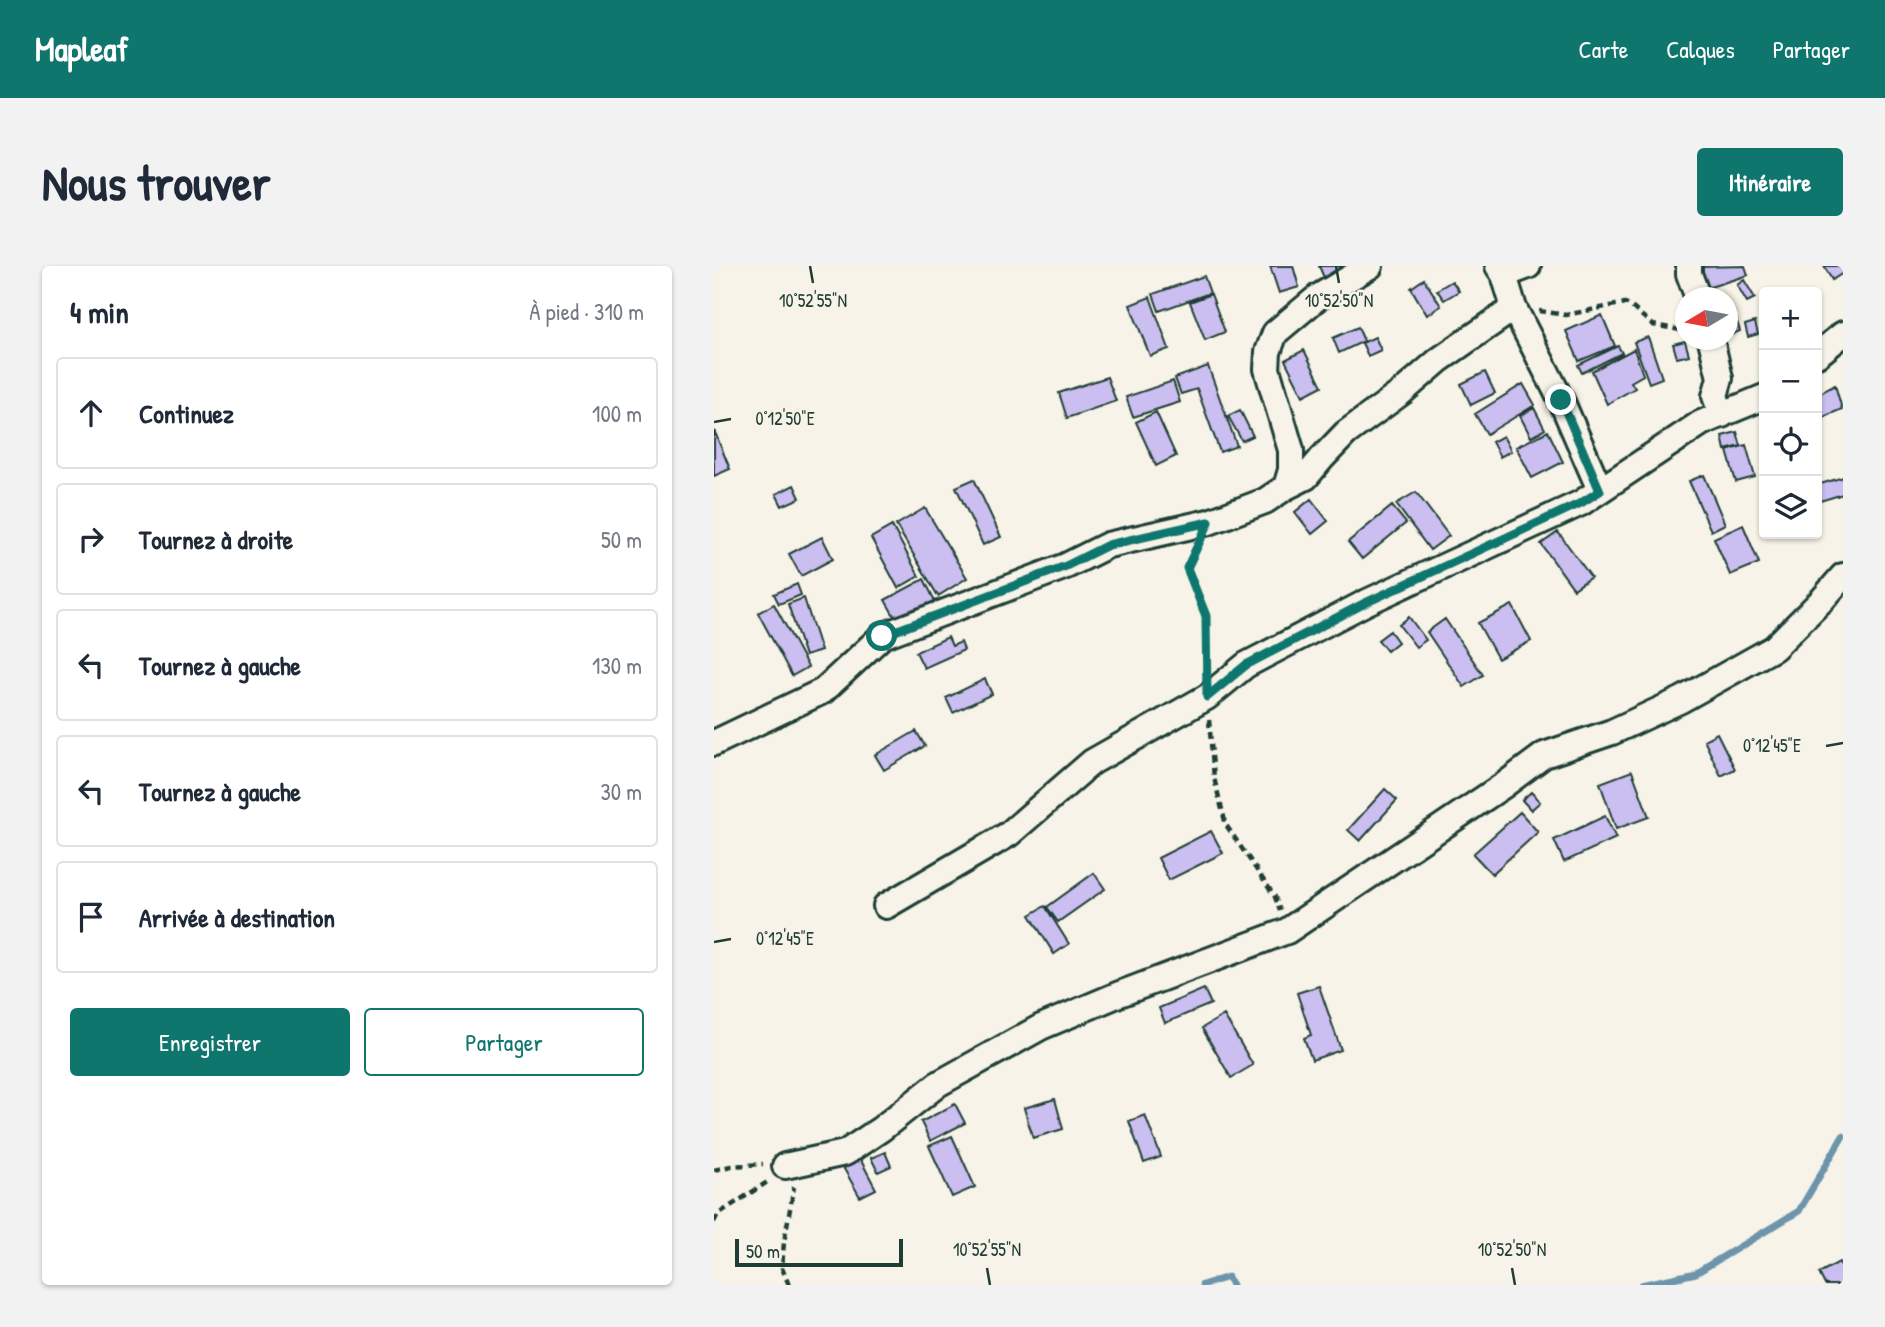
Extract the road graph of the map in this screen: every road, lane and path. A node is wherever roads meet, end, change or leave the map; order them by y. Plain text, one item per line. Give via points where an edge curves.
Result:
1 (1370, 266) edge
2 (1528, 266) edge
3 (1689, 266) edge
4 (1501, 270) edge
5 (1694, 287) edge
6 (1514, 308) junction
7 (1675, 329) edge
8 (1843, 334) edge
9 (1713, 350) edge
10 (1822, 351) edge
11 (1759, 399) edge
12 (1722, 415) junction
13 (1286, 487) junction
14 (1600, 491) junction
15 (1209, 522) junction
16 (1843, 576) edge
17 (1207, 697) junction
18 (714, 743) edge
19 (886, 906) dead end
20 (1287, 931) junction
21 (795, 1164) junction
22 (714, 1170) edge
23 (714, 1222) edge
24 (789, 1285) edge

1 - 13 street via 1318,297 1275,333 1268,369 1291,450
2 - 4 street
3 - 5 street
4 - 6 street
6 - 7 path via 1566,315 1625,303 1653,325
6 - 13 street via 1346,433 1306,477
6 - 14 street
8 - 10 street
9 - 12 street via 1720,377 1715,396
11 - 12 street
12 - 14 street via 1701,423
13 - 15 street via 1265,501
14 - 17 street via 1258,658
15 - 17 path via 1187,568 1206,616
15 - 18 street via 1108,545 1066,566 882,636 823,691
16 - 20 street via 1774,648 1681,700 1612,732 1544,755
17 - 19 street via 1092,762 1009,834
17 - 20 path via 1214,778 1226,825 1275,897
20 - 21 street via 1041,1027 938,1084 845,1153
21 - 22 path
21 - 23 path via 718,1213
21 - 24 path via 782,1268

